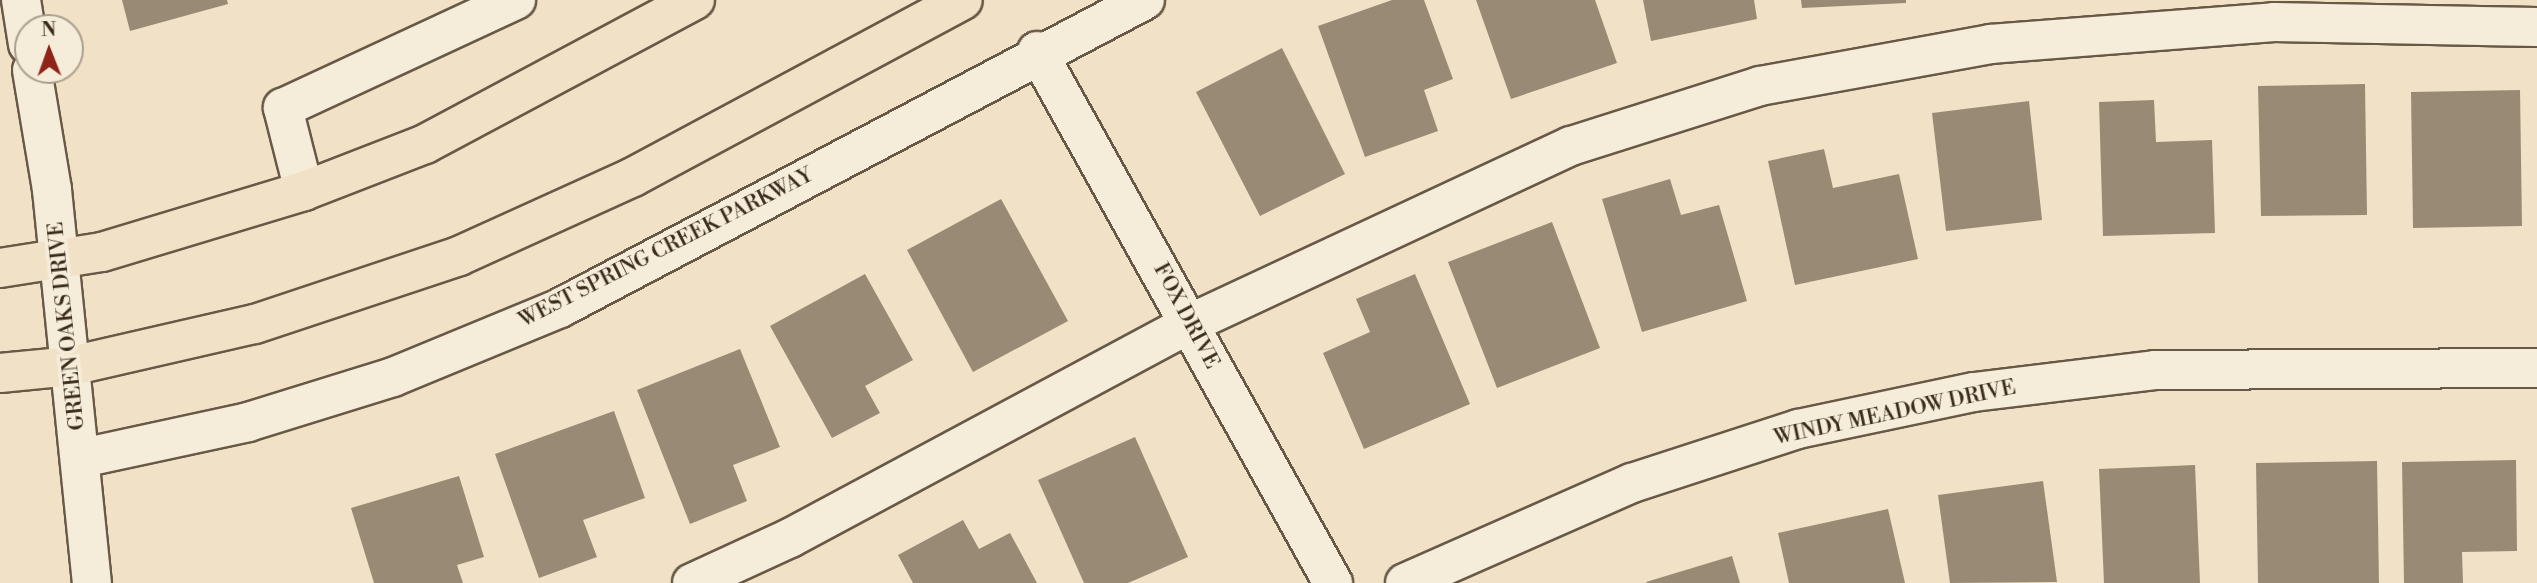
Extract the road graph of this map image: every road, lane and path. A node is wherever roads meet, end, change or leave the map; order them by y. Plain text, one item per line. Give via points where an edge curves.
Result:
1 (516, 0) edge
2 (695, 0) edge
3 (963, 0) edge
4 (1145, 0) edge
5 (2537, 27) edge
6 (1037, 51) junction
7 (34, 84) edge
8 (304, 191) junction
9 (60, 260) junction
10 (0, 268) edge
11 (1189, 324) junction
12 (71, 366) junction
13 (2537, 368) edge
14 (0, 373) edge
15 (82, 458) junction
16 (92, 583) edge
17 (692, 583) edge
18 (1333, 583) edge
19 (1405, 583) edge

1 - 8 street via 283,108
2 - 8 main road via 425,144
3 - 12 main road via 634,177 459,257 255,324
4 - 6 street, WEST SPRING CREEK PARKWAY
5 - 11 street via 2274,22 1990,44 1760,86 1571,146
6 - 11 street, FOX DRIVE
6 - 15 street, WEST SPRING CREEK PARKWAY via 560,307 393,377 274,414
7 - 9 street, GREEN OAKS DRIVE
8 - 9 main road
9 - 10 main road
9 - 12 street, GREEN OAKS DRIVE
11 - 17 street via 790,538
11 - 18 street, FOX DRIVE
12 - 14 main road
12 - 15 street, GREEN OAKS DRIVE
13 - 19 street, WINDY MEADOW DRIVE via 2155,370 1974,392 1798,429 1632,484
15 - 16 street, GREEN OAKS DRIVE

